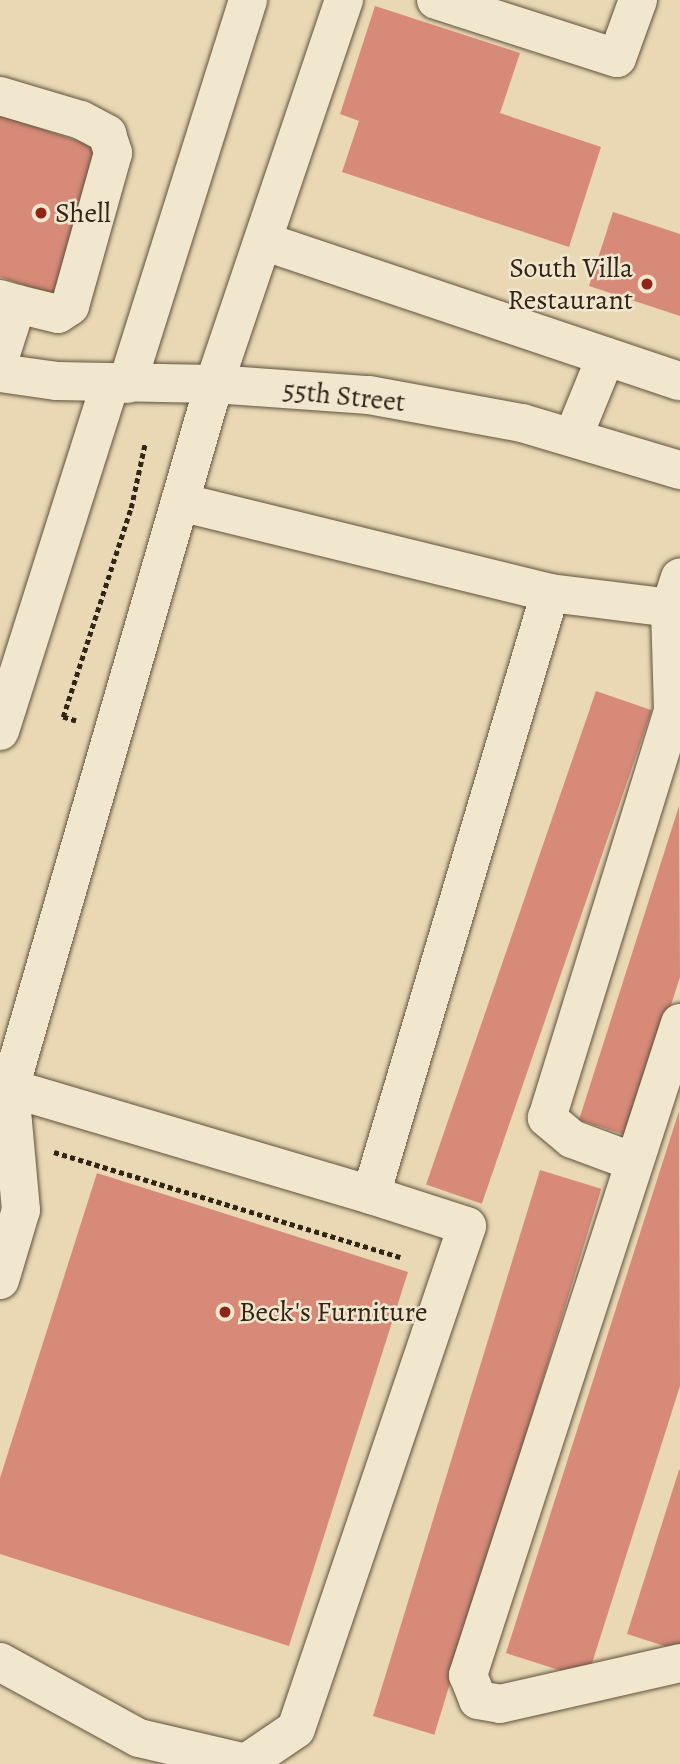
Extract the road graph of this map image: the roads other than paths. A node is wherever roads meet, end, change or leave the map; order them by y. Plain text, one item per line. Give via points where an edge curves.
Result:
1 (248, 0) edge
2 (344, 0) edge
3 (436, 0) edge
4 (638, 0) edge
5 (0, 96) edge
6 (263, 241) junction
7 (9, 301) edge
8 (606, 356) junction
9 (1, 375) edge
10 (680, 381) edge
11 (214, 383) junction
12 (119, 384) junction
13 (573, 437) junction
14 (680, 470) edge
15 (180, 502) junction
16 (550, 593) junction
17 (675, 593) edge
18 (10, 662) edge
19 (0, 731) edge
20 (680, 1023) edge
21 (10, 1088) junction
22 (634, 1162) junction
23 (371, 1195) junction
24 (0, 1280) edge
25 (0, 1662) edge
26 (680, 1664) edge

1 - 12 street
2 - 6 street
3 - 4 street via 617,58
5 - 7 street via 81,120 107,134 113,153 70,306 58,314
6 - 8 street
6 - 11 street
7 - 9 street
8 - 10 street
8 - 13 street
9 - 12 street, 55th Street
11 - 12 street, 55th Street
11 - 13 street, 55th Street via 369,395
11 - 15 street
12 - 18 street
13 - 14 street, 55th Street
15 - 16 street
15 - 21 street
16 - 17 street
16 - 23 street
17 - 22 street via 673,710 547,1118 572,1139
18 - 19 street
20 - 22 street
21 - 23 street
21 - 24 street via 21,1210
22 - 26 street via 468,1675 478,1700 500,1704
23 - 25 street via 467,1226 296,1730 246,1763 166,1745 139,1738

